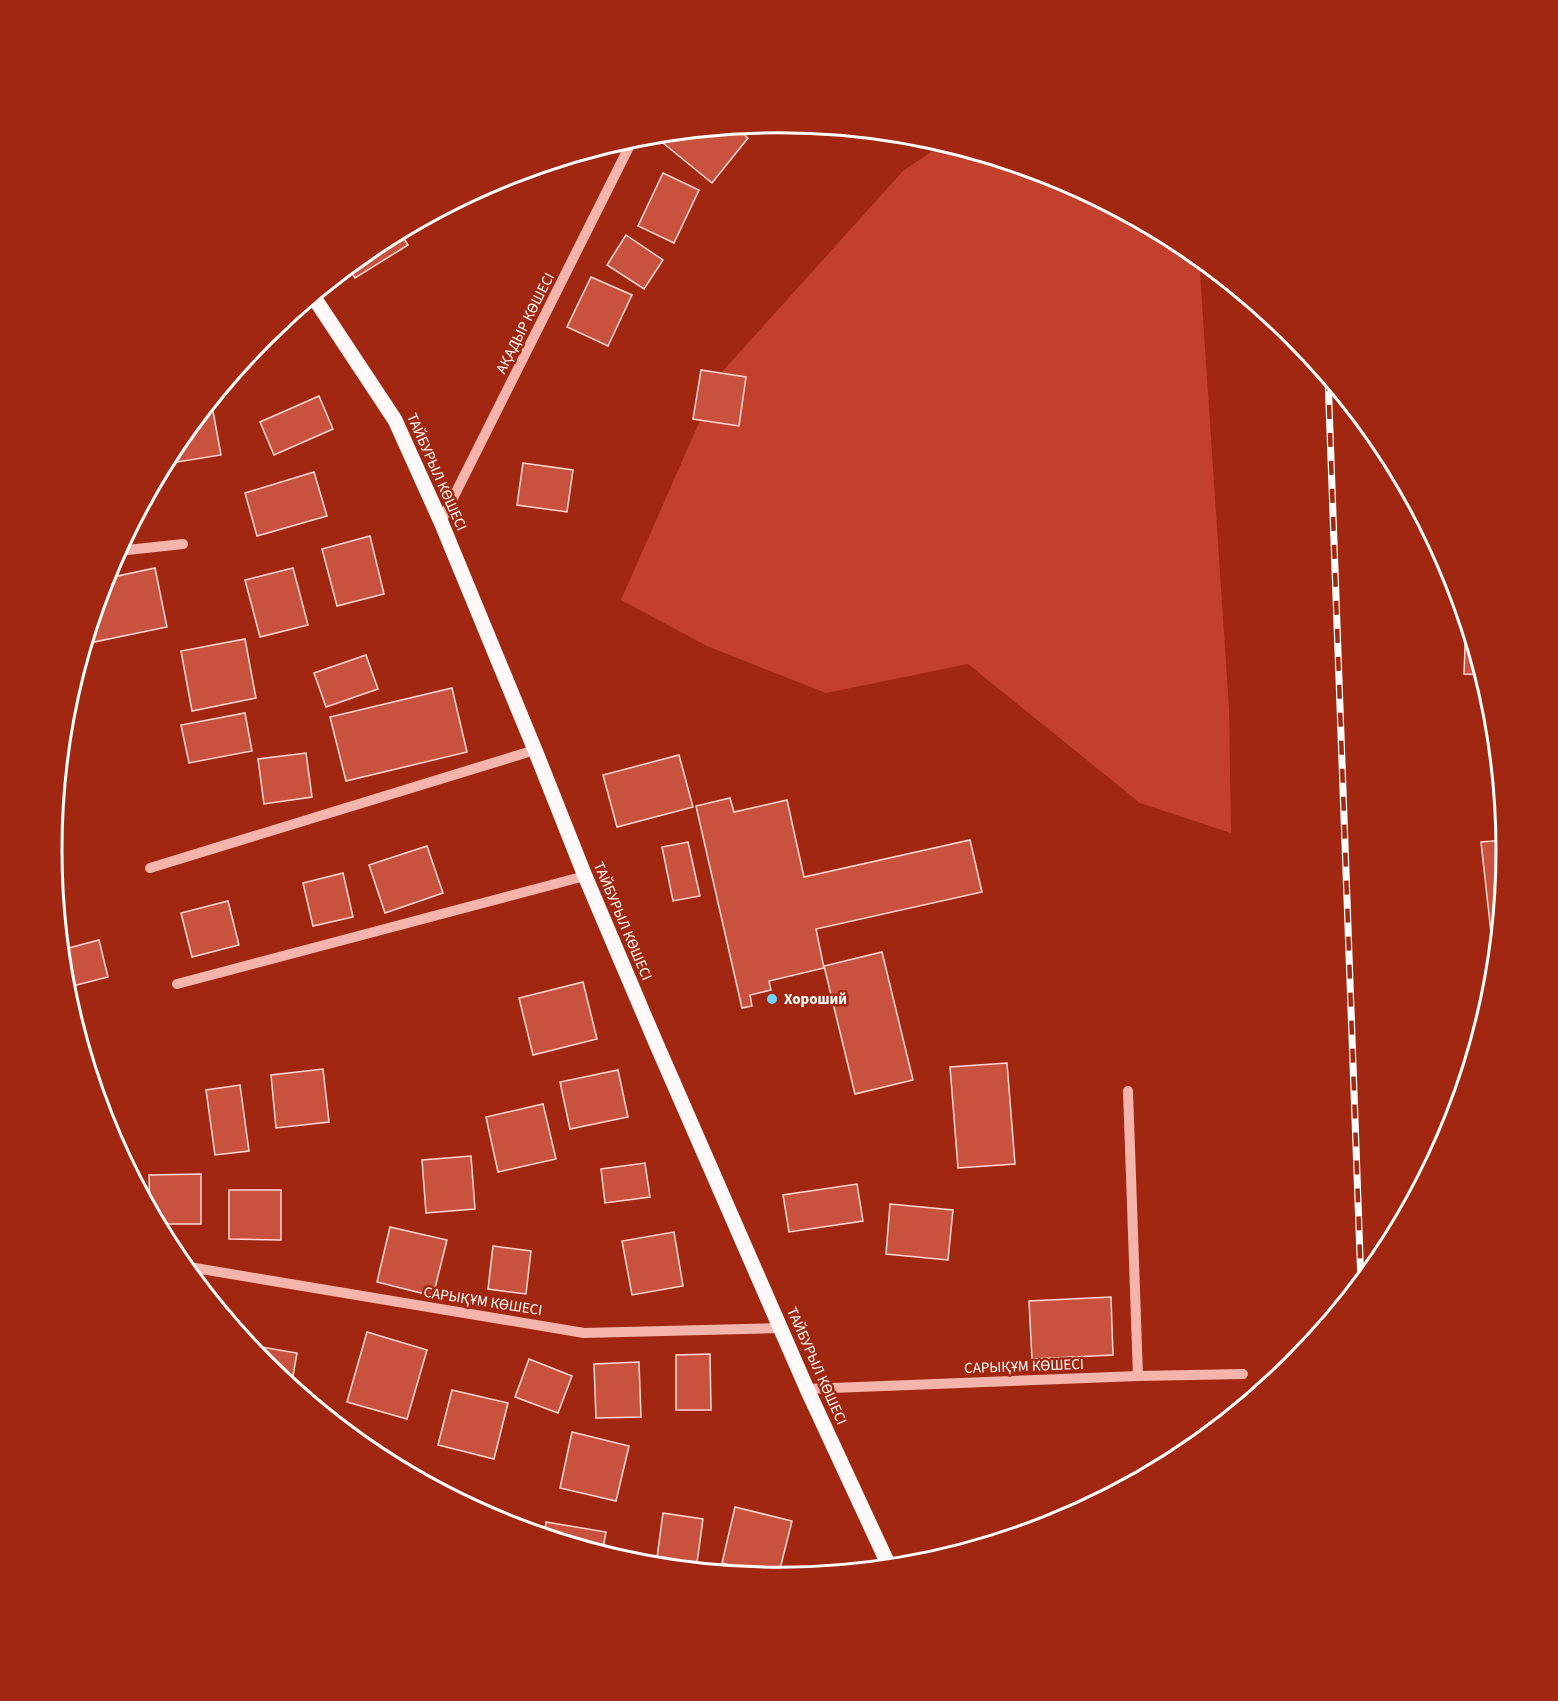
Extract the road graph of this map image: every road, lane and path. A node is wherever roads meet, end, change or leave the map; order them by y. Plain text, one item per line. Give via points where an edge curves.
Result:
1 (628, 149) edge
2 (317, 302) edge
3 (441, 522) junction
4 (183, 544) dead end
5 (127, 550) edge
6 (535, 750) junction
7 (150, 868) dead end
8 (585, 876) junction
9 (177, 984) dead end
10 (1128, 1091) dead end
11 (196, 1268) edge
12 (780, 1328) junction
13 (1243, 1374) dead end
14 (1138, 1376) junction
15 (807, 1389) junction
16 (886, 1560) edge

1 - 3 street, АҚАДЫР КӨШЕСІ
2 - 3 main road, ТАЙБУРЫЛ КӨШЕСІ via 395,420
3 - 6 main road, ТАЙБУРЫЛ КӨШЕСІ
4 - 5 street
6 - 7 street
6 - 8 main road, ТАЙБУРЫЛ КӨШЕСІ
8 - 9 street
8 - 12 main road, ТАЙБУРЫЛ КӨШЕСІ
10 - 14 street
11 - 12 street, САРЫҚҰМ КӨШЕСІ via 584,1333
12 - 15 main road, ТАЙБУРЫЛ КӨШЕСІ
13 - 14 street, САРЫҚҰМ КӨШЕСІ
14 - 15 street, САРЫҚҰМ КӨШЕСІ
15 - 16 main road, ТАЙБУРЫЛ КӨШЕСІ

